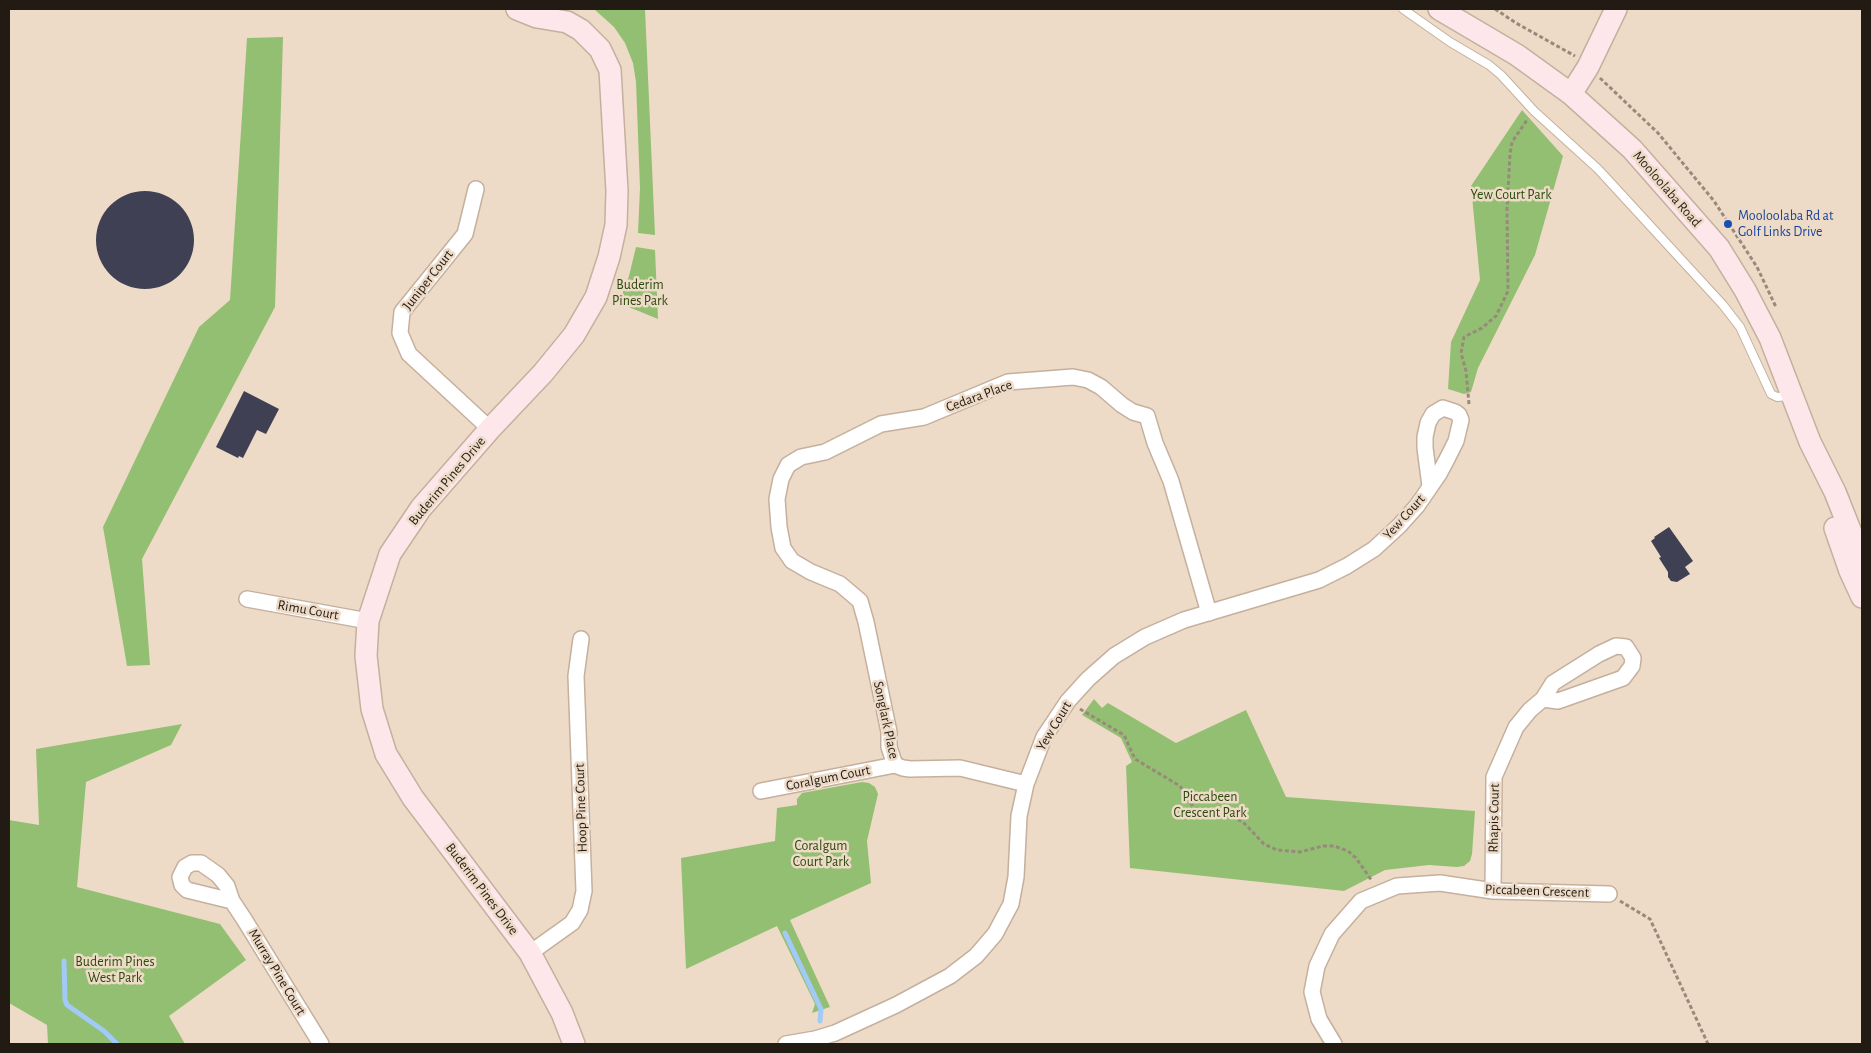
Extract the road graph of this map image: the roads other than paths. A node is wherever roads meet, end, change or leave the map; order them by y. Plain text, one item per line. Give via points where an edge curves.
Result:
1 (517, 9) edge
2 (1403, 9) edge
3 (1616, 9) edge
4 (1438, 18) edge
5 (1571, 94) junction
6 (476, 189) dead end
7 (1793, 396) junction
8 (490, 429) junction
9 (1810, 442) junction
10 (1430, 486) dead end
11 (1862, 560) edge
12 (811, 572) joint
13 (1862, 597) edge
14 (247, 599) dead end
15 (1210, 613) junction
16 (368, 620) junction
17 (581, 639) dead end
18 (1543, 699) junction
19 (895, 765) junction
20 (1026, 784) junction
21 (761, 791) dead end
22 (1492, 891) junction
23 (1609, 894) road end
24 (232, 901) dead end
25 (530, 953) junction
26 (837, 1038) edge
27 (321, 1044) edge
28 (574, 1044) edge
29 (786, 1044) edge
30 (1334, 1044) edge

1 - 8 street, Buderim Pines Drive via 537,17 567,22 581,30 600,49 610,70 616,225 596,298 574,336
2 - 4 lane
3 - 5 street
4 - 5 street, Mooloolaba Road via 1517,55
4 - 7 lane via 1598,169 1723,306 1740,327 1771,394
5 - 7 street, Mooloolaba Road via 1632,149 1718,248 1766,330
6 - 8 street, Juniper Court via 465,234 402,312 400,333 409,354
7 - 9 street, Mooloolaba Road
8 - 16 street, Buderim Pines Drive via 421,508 390,554
9 - 11 street, Mooloolaba Road via 1835,492
9 - 13 street, Mooloolaba Road via 1839,540
10 - 15 street, Yew Court via 1394,531 1347,566 1312,582
12 - 15 street, Cedara Place via 792,560 783,548 777,499 788,465 801,457 825,452 881,424 924,417 1008,382 1073,377 1088,380 1122,406 1146,416 1171,481
12 - 19 street, Songlark Place via 840,584 860,601
14 - 16 street, Rimu Court
15 - 20 street, Yew Court via 1164,628 1133,643 1088,678 1044,737
16 - 25 street, Buderim Pines Drive via 366,656 372,709 386,754 413,798
17 - 25 street, Hoop Pine Court via 576,676 584,890 580,910 572,923
18 - 18 street, Rhapis Court via 1552,683 1616,646 1626,647 1633,658 1632,666 1623,678 1558,701
18 - 22 street, Rhapis Court via 1516,727 1494,777
19 - 20 street, Songlark Place via 910,769 960,768
19 - 21 street, Coralgum Court
20 - 26 street, Yew Court via 1019,816 1011,904 986,945 950,976
22 - 23 street, Piccabeen Crescent
22 - 30 street, Piccabeen Crescent via 1440,882 1397,886 1361,901 1332,934 1317,966 1312,992 1319,1019
24 - 27 street, Murray Pine Court
25 - 28 street, Buderim Pines Drive via 562,1012
26 - 29 street, Yew Court

